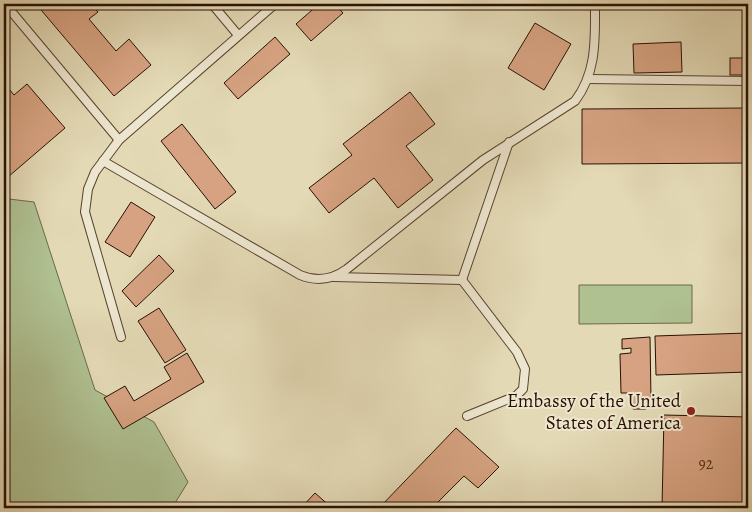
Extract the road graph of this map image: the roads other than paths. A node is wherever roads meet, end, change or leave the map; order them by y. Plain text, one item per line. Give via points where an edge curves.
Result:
1 (5, 4) edge
2 (212, 4) edge
3 (275, 4) edge
4 (596, 4) edge
5 (238, 35) junction
6 (589, 79) junction
7 (748, 80) edge
8 (119, 140) junction
9 (509, 141) junction
10 (103, 161) junction
11 (332, 277) junction
12 (462, 280) junction
13 (121, 337) dead end
14 (467, 416) dead end

1 - 8 lane
2 - 5 lane
3 - 5 lane
4 - 6 lane via 595,45
5 - 8 lane
6 - 7 lane
6 - 9 lane via 575,101
8 - 10 lane
9 - 11 lane via 347,269
9 - 12 lane
10 - 11 lane via 300,275 316,279
10 - 13 lane via 88,189 85,212
11 - 12 lane
12 - 14 lane via 517,352 524,370 523,389 516,396

